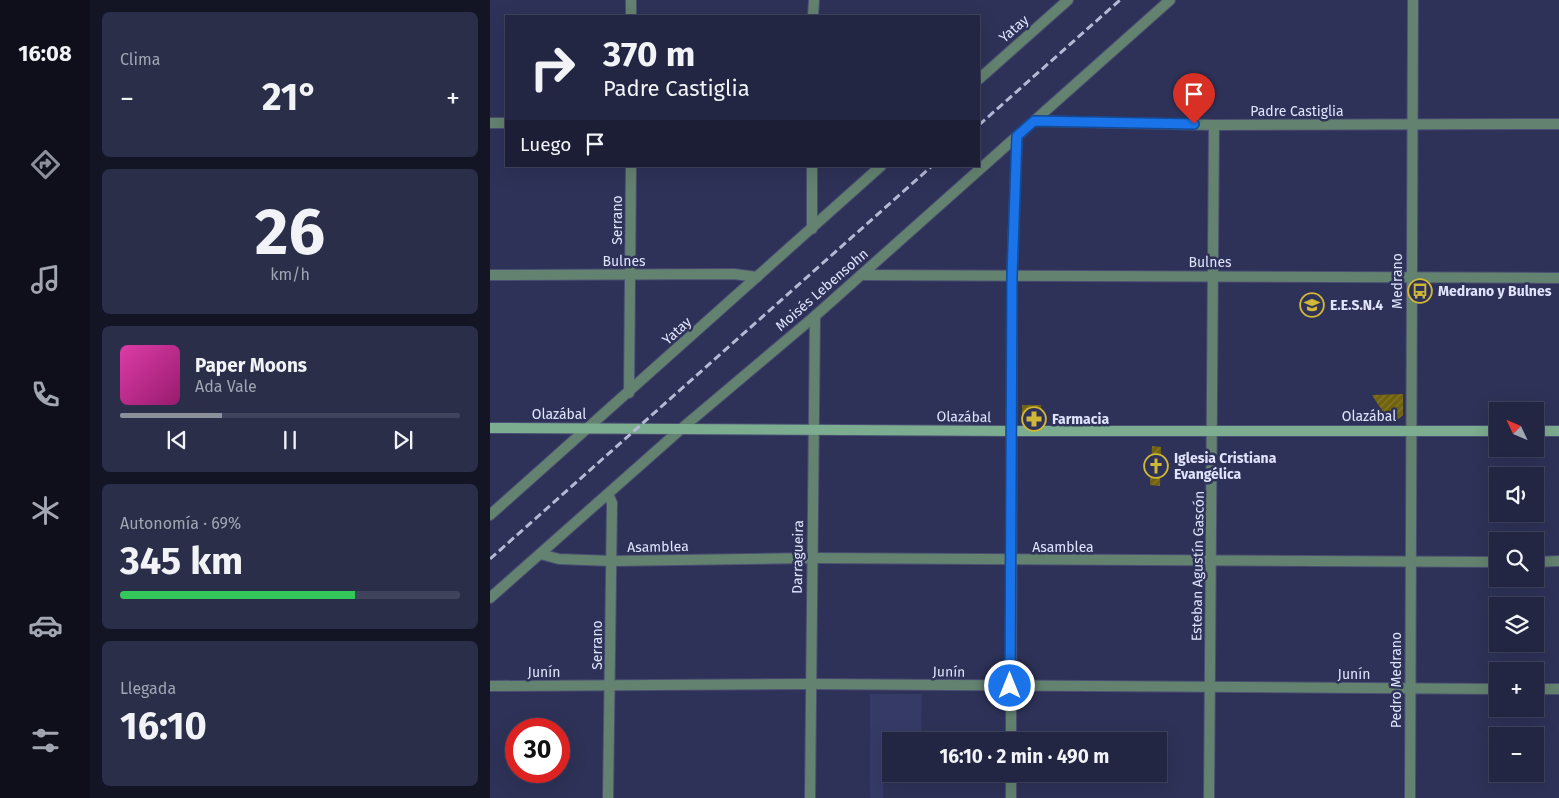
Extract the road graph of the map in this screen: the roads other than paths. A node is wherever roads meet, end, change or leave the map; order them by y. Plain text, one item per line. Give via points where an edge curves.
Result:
1 (631, 0) edge
2 (814, 0) edge
3 (1068, 0) edge
4 (1170, 0) edge
5 (1413, 0) edge
6 (631, 15) edge
7 (813, 15) edge
8 (980, 78) edge
9 (1034, 121) junction
10 (490, 123) edge
11 (505, 123) edge
12 (1559, 124) edge
13 (1214, 125) junction
14 (1412, 125) junction
15 (1017, 136) junction
16 (631, 167) edge
17 (812, 167) edge
18 (880, 167) edge
19 (812, 229) junction
20 (490, 275) edge
21 (631, 275) junction
22 (861, 275) junction
23 (1012, 276) junction
24 (1213, 276) junction
25 (1411, 276) junction
26 (757, 277) junction
27 (1559, 278) edge
28 (815, 316) junction
29 (629, 393) junction
30 (591, 427) junction
31 (490, 428) edge
32 (681, 429) junction
33 (812, 429) junction
34 (1412, 430) junction
35 (1012, 431) junction
36 (1213, 431) junction
37 (1489, 431) edge
38 (1544, 431) edge
39 (1559, 431) edge
40 (608, 494) junction
41 (490, 515) edge
42 (540, 554) junction
43 (812, 558) junction
44 (1212, 560) junction
45 (612, 561) junction
46 (1011, 561) junction
47 (1410, 562) junction
48 (1489, 562) edge
49 (1544, 562) edge
50 (1559, 562) edge
51 (490, 598) edge
52 (810, 684) junction
53 (611, 685) junction
54 (490, 686) edge
55 (1010, 686) junction
56 (1210, 688) junction
57 (1410, 688) junction
58 (1489, 689) edge
59 (1544, 689) edge
60 (1559, 689) edge
61 (1011, 732) edge
62 (1011, 782) edge
63 (608, 798) edge
64 (810, 798) edge
65 (1011, 798) edge
66 (1209, 798) edge
67 (1410, 798) edge

1 - 6 street
2 - 7 street
3 - 8 street, Yatay
4 - 9 street, Moisés Lebensohn
5 - 14 street, Medrano
9 - 13 street, Padre Castiglia
9 - 15 street, Moisés Lebensohn
10 - 11 street
12 - 14 street, Padre Castiglia
13 - 14 street, Padre Castiglia
13 - 24 street, Esteban Agustín Gascón
14 - 25 street, Medrano
15 - 22 street, Moisés Lebensohn
15 - 23 street
16 - 21 street, Serrano
17 - 19 street
18 - 19 street, Yatay
19 - 26 street, Yatay
20 - 21 street, Bulnes
21 - 26 street, Bulnes via 734,274
21 - 29 street, Serrano
22 - 23 street, Bulnes
22 - 28 street, Moisés Lebensohn
23 - 24 street, Bulnes
23 - 35 street
24 - 25 street, Bulnes
24 - 36 street, Esteban Agustín Gascón
25 - 27 street, Bulnes
25 - 34 street, Medrano
26 - 29 street, Yatay
28 - 32 street, Moisés Lebensohn
28 - 33 street, Darragueira
29 - 30 street, Yatay
30 - 31 street, Olazábal
30 - 32 street, Olazábal
30 - 41 street, Yatay
32 - 33 street, Olazábal
32 - 40 street, Moisés Lebensohn
33 - 35 street, Olazábal
33 - 43 street, Darragueira
34 - 36 street, Olazábal
34 - 37 street, Olazábal
34 - 47 street, Medrano
35 - 36 street, Olazábal
35 - 46 street
36 - 44 street, Esteban Agustín Gascón
38 - 39 street
40 - 42 street, Moisés Lebensohn
40 - 45 street, Serrano via 612,503
42 - 45 street, Asamblea via 559,559
42 - 51 street, Moisés Lebensohn
43 - 45 street, Asamblea
43 - 46 street, Asamblea
43 - 52 street, Darragueira
44 - 46 street, Asamblea
44 - 47 street, Asamblea
44 - 56 street, Esteban Agustín Gascón
45 - 53 street, Serrano
46 - 55 street
47 - 48 street, Asamblea
47 - 57 street, Pedro Medrano
49 - 50 street
52 - 53 street, Junín
52 - 55 street, Junín
52 - 64 street, Darragueira
53 - 54 street, Junín
53 - 63 street, Serrano
55 - 56 street, Junín
55 - 61 street
56 - 57 street, Junín
56 - 66 street, Esteban Agustín Gascón
57 - 58 street, Junín
57 - 67 street, Pedro Medrano
59 - 60 street
62 - 65 street

